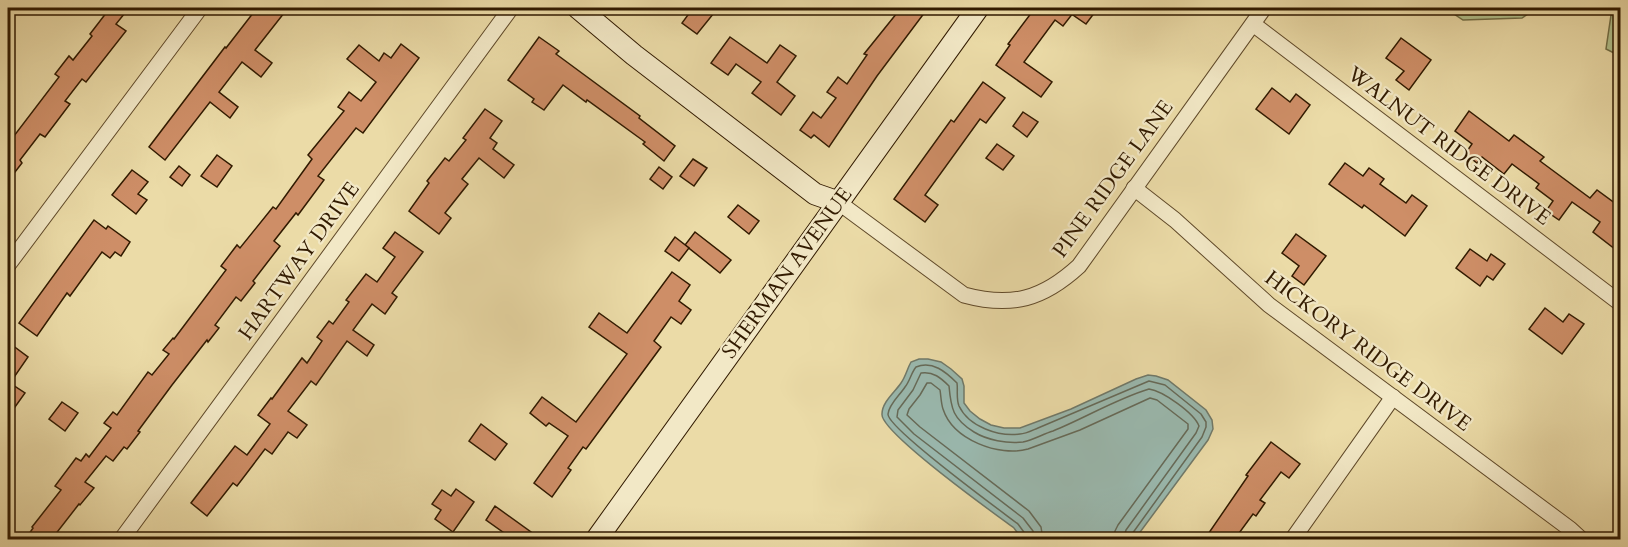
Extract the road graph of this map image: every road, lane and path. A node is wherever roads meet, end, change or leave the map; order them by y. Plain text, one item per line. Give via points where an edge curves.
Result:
1 (200, 8) edge
2 (511, 8) edge
3 (578, 8) edge
4 (978, 8) edge
5 (1264, 8) edge
6 (1252, 24) junction
7 (1134, 188) junction
8 (838, 202) junction
9 (8, 265) edge
10 (1620, 303) edge
11 (1393, 397) junction
12 (121, 540) edge
13 (596, 540) edge
14 (1292, 540) edge
15 (1581, 540) edge

1 - 9 street
2 - 12 street, HARTWAY DRIVE
3 - 8 street via 815,194
4 - 8 street, SHERMAN AVENUE
5 - 6 street, PINE RIDGE LANE
6 - 7 street, PINE RIDGE LANE
6 - 10 street, WALNUT RIDGE DRIVE
7 - 8 street, PINE RIDGE LANE via 1079,266 1064,280 1037,295 1012,301 985,301 964,295
7 - 11 street, HICKORY RIDGE DRIVE via 1269,305
8 - 13 street, SHERMAN AVENUE
11 - 14 street
11 - 15 street, HICKORY RIDGE DRIVE

